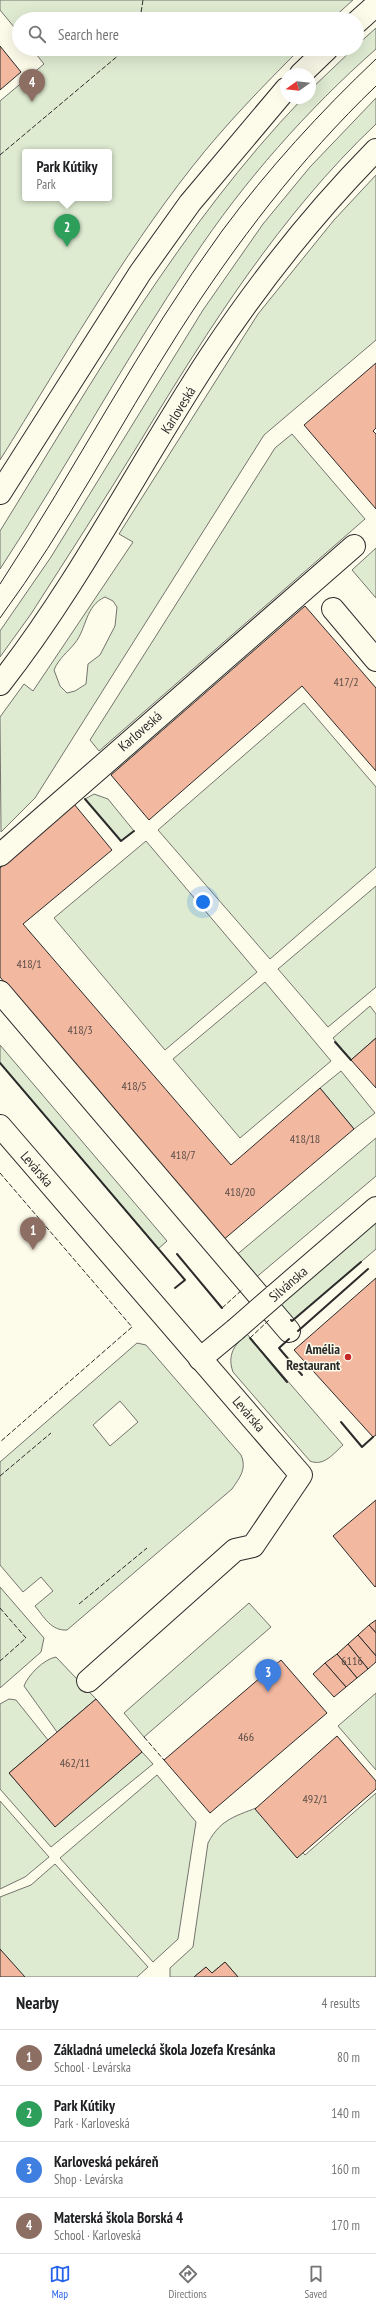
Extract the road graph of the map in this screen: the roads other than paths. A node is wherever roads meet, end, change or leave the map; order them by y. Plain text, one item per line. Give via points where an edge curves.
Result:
1 (376, 5) edge
2 (364, 16) edge
3 (320, 56) edge
4 (307, 68) edge
5 (280, 96) edge
6 (376, 150) edge
7 (0, 493) edge
8 (354, 546) dead end
9 (333, 609) dead end
10 (376, 660) edge
11 (0, 684) edge
12 (0, 855) edge
13 (0, 992) edge
14 (0, 1126) edge
15 (376, 1208) edge
16 (289, 1330) dead end
17 (200, 1359) junction
18 (88, 1681) dead end

1 - 2 street
3 - 4 street
5 - 7 street via 190,203 145,267
6 - 11 street, Karloveská via 290,246 210,357 83,563 19,660
8 - 12 street, Karloveská
9 - 10 street
13 - 16 street
14 - 17 street, Levárska
15 - 17 street, Silvánska, bridge
17 - 18 street, Levárska via 302,1474 253,1546 235,1550

